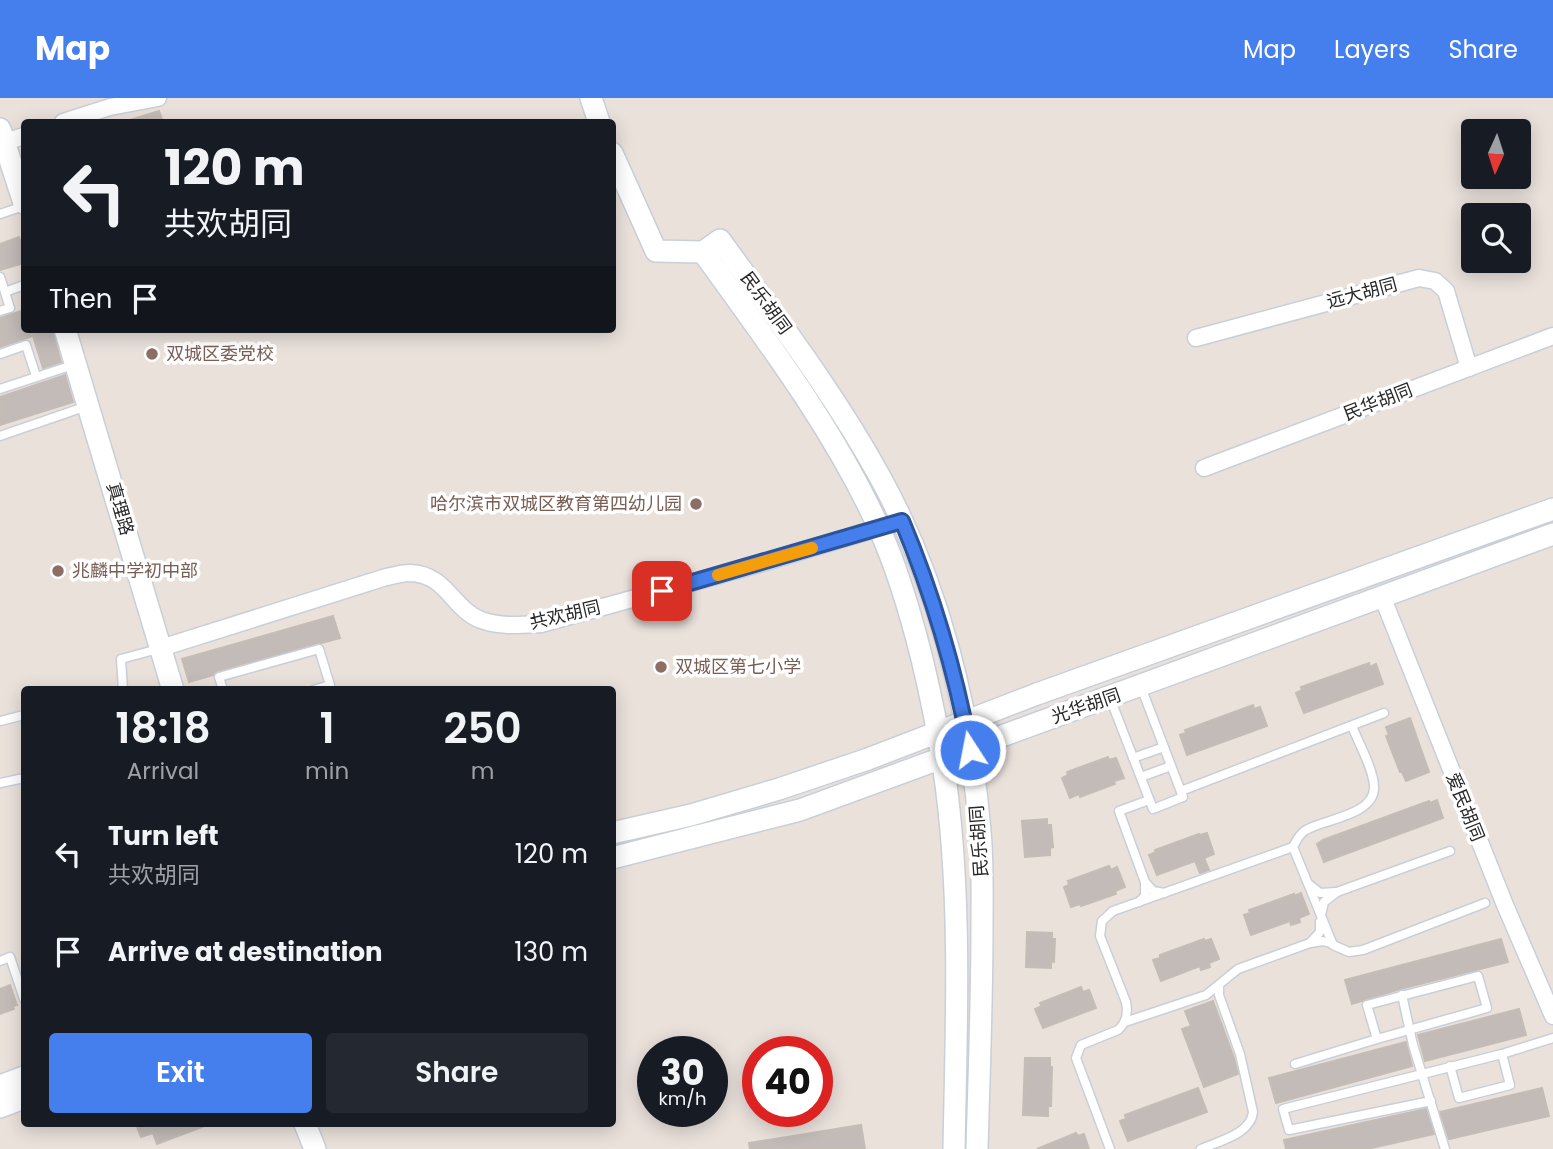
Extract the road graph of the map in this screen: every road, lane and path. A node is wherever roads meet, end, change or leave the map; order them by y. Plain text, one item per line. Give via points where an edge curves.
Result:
1 (158, 98) edge
2 (591, 98) edge
3 (72, 119) edge
4 (598, 119) edge
5 (10, 136) edge
6 (616, 162) edge
7 (21, 188) edge
8 (21, 198) edge
9 (0, 214) edge
10 (703, 252) junction
11 (0, 277) edge
12 (21, 286) edge
13 (5, 292) junction
14 (0, 311) edge
15 (66, 333) edge
16 (1553, 336) edge
17 (1196, 338) dead end
18 (0, 354) edge
19 (76, 364) junction
20 (1469, 368) junction
21 (36, 376) junction
22 (0, 388) edge
23 (90, 405) junction
24 (0, 436) edge
25 (1204, 468) dead end
26 (1553, 509) edge
27 (902, 521) junction
28 (879, 528) junction
29 (1553, 534) edge
30 (1382, 596) junction
31 (161, 648) junction
32 (123, 686) edge
33 (172, 686) edge
34 (222, 686) edge
35 (327, 686) edge
36 (1141, 687) junction
37 (1110, 698) junction
38 (1384, 713) dead end
39 (21, 716) edge
40 (0, 721) edge
41 (965, 723) junction
42 (1352, 726) junction
43 (937, 734) junction
44 (1164, 747) junction
45 (970, 750) junction
46 (1133, 758) junction
47 (942, 760) junction
48 (1171, 766) junction
49 (1140, 777) junction
50 (21, 779) edge
51 (0, 783) edge
52 (1181, 791) junction
53 (1149, 800) junction
54 (616, 832) edge
55 (1293, 847) junction
56 (1450, 851) dead end
57 (616, 858) edge
58 (1306, 880) junction
59 (1145, 882) junction
60 (1167, 892) junction
61 (1337, 892) junction
62 (1139, 902) junction
63 (1485, 903) dead end
64 (1320, 917) junction
65 (1310, 943) junction
66 (1333, 945) junction
67 (0, 961) edge
68 (1115, 975) junction
69 (1219, 986) junction
70 (21, 990) edge
71 (1402, 995) junction
72 (1151, 1014) junction
73 (1553, 1017) edge
74 (1125, 1022) junction
75 (1409, 1030) junction
76 (1553, 1038) edge
77 (1377, 1039) junction
78 (1502, 1054) junction
79 (1295, 1064) dead end
80 (1450, 1066) junction
81 (1422, 1073) junction
82 (21, 1078) edge
83 (0, 1086) edge
84 (21, 1099) edge
85 (1431, 1101) junction
86 (0, 1107) edge
87 (306, 1127) edge
88 (315, 1149) edge
89 (954, 1149) edge
90 (977, 1149) edge
91 (1110, 1149) edge
92 (1201, 1149) edge
93 (1445, 1149) edge

1 - 3 street
2 - 4 street
5 - 7 street
6 - 10 street, 民乐胡同 via 656,251
8 - 9 lane
10 - 27 street, 民乐胡同 via 720,240 823,383
10 - 28 street, 民乐胡同 via 800,387
11 - 13 lane
12 - 13 lane
13 - 14 lane via 10,308
15 - 19 street, 真理路
16 - 20 street, 民华胡同
17 - 20 street, 远大胡同 via 1419,278 1435,281 1446,291
18 - 21 lane via 26,345
19 - 21 lane
19 - 23 street, 真理路
20 - 25 street, 民华胡同
21 - 22 lane
23 - 24 lane
23 - 31 street, 真理路
26 - 41 street, 光华胡同
27 - 28 street, 共欢胡同
27 - 41 street, 民乐胡同 via 943,632
28 - 31 street, 共欢胡同 via 541,624 509,626 479,619 432,578 410,573
28 - 43 street, 民乐胡同 via 916,635
29 - 30 street, 光华胡同
30 - 36 street, 光华胡同
30 - 73 street, 爱民胡同
31 - 32 lane via 121,659
31 - 33 street, 真理路
34 - 35 lane via 219,677 319,649 330,685
36 - 37 street, 光华胡同
36 - 44 lane
37 - 45 street, 光华胡同
37 - 46 lane
38 - 42 lane
39 - 40 lane
41 - 43 street, 光华胡同
41 - 45 street, 民乐胡同
42 - 52 lane
42 - 55 lane via 1373,779 1371,800 1359,810 1303,831
43 - 47 street, 民乐胡同
43 - 54 street, 光华胡同 via 779,789
44 - 46 lane
44 - 48 lane
45 - 47 street, 光华胡同
45 - 90 street, 民乐胡同 via 982,874
46 - 49 lane
47 - 57 street, 光华胡同 via 800,810
47 - 89 street, 民乐胡同 via 954,905
48 - 49 lane
48 - 52 lane
49 - 53 lane
50 - 51 lane
52 - 53 lane via 1183,797 1153,809
53 - 59 lane via 1119,811
55 - 58 lane
55 - 60 lane
56 - 61 lane
58 - 61 lane via 1320,893
58 - 64 lane
59 - 60 lane via 1153,891
59 - 62 lane via 1145,895
60 - 62 lane
61 - 64 lane via 1324,902
62 - 68 lane via 1107,914 1099,928
63 - 66 lane via 1363,950 1349,952
64 - 65 lane via 1320,932
64 - 66 lane
65 - 66 lane
65 - 69 lane via 1238,969
67 - 70 lane via 10,957
68 - 72 lane via 1132,1010
68 - 74 lane via 1126,1002
69 - 72 lane
69 - 92 lane via 1240,1054 1253,1119 1245,1129
71 - 75 lane
71 - 75 lane via 1478,975 1487,1008
71 - 77 lane via 1367,1005
72 - 74 lane
74 - 91 lane via 1081,1045 1076,1058
75 - 77 lane
75 - 81 lane
76 - 78 lane
77 - 79 lane
78 - 80 lane
78 - 80 lane via 1510,1085 1459,1098
80 - 81 lane
81 - 85 lane
81 - 85 lane via 1283,1109 1289,1130
82 - 83 street
84 - 86 street
85 - 93 lane
87 - 88 street

